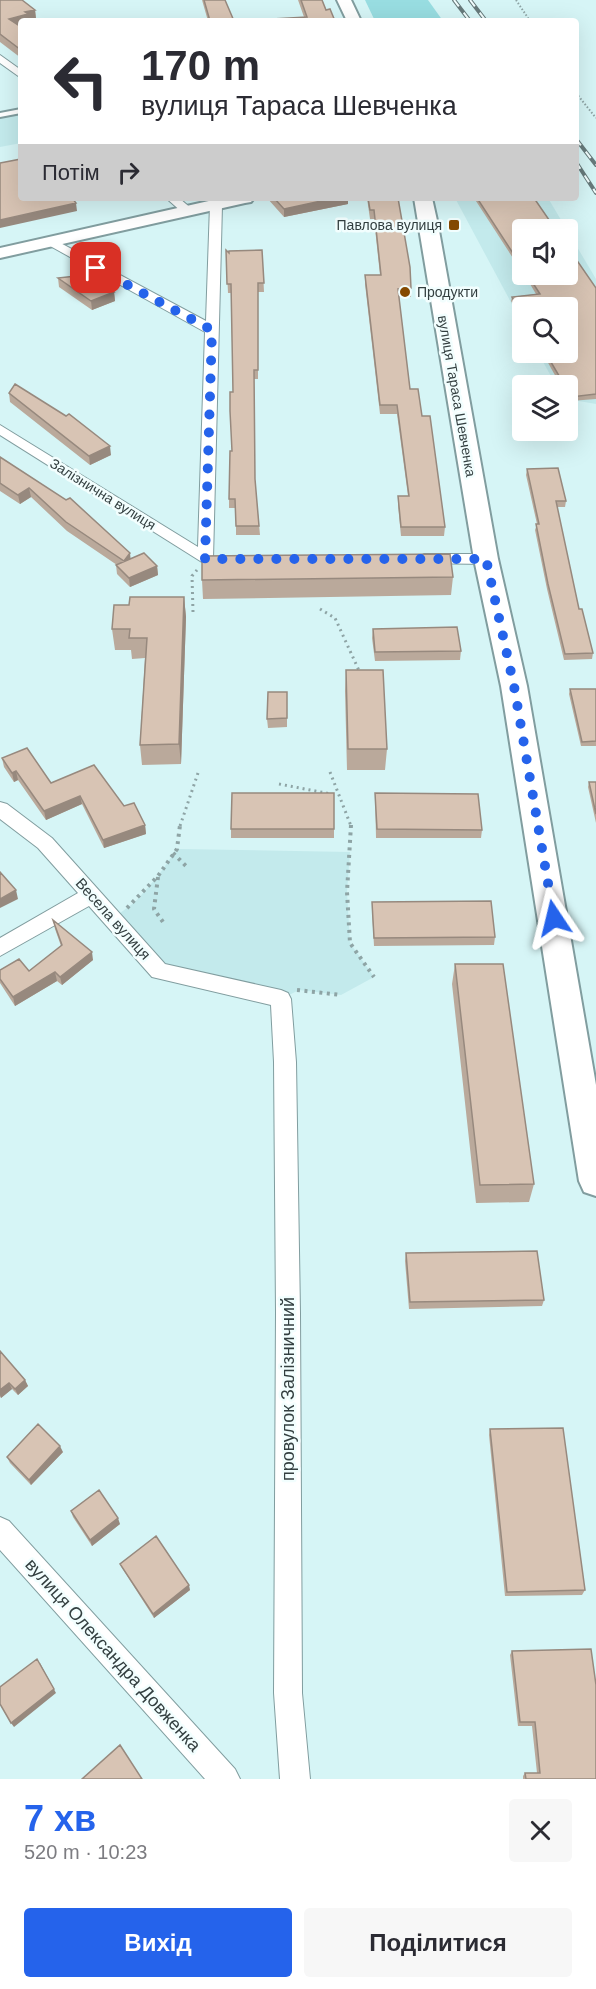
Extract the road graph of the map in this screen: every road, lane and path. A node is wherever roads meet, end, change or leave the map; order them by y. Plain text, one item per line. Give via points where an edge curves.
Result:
1 (344, 0) edge
2 (516, 0) edge
3 (353, 18) edge
4 (528, 18) edge
5 (0, 58) edge
6 (18, 73) edge
7 (579, 97) edge
8 (18, 112) edge
9 (0, 115) edge
10 (596, 118) edge
11 (176, 201) edge
12 (233, 201) edge
13 (424, 201) edge
14 (216, 205) junction
15 (187, 210) junction
16 (49, 242) junction
17 (0, 253) edge
18 (212, 330) junction
19 (0, 429) edge
20 (211, 559) junction
21 (405, 559) edge
22 (486, 559) junction
23 (320, 609) dead end
24 (193, 612) dead end
25 (365, 684) edge
26 (330, 772) dead end
27 (198, 773) dead end
28 (279, 784) dead end
29 (337, 795) junction
30 (0, 809) edge
31 (174, 853) junction
32 (188, 868) dead end
33 (159, 876) junction
34 (91, 895) junction
35 (112, 919) junction
36 (165, 925) dead end
37 (0, 948) edge
38 (374, 977) dead end
39 (341, 995) dead end
40 (281, 999) junction
41 (596, 1180) edge
42 (0, 1530) edge
43 (225, 1779) edge
44 (296, 1779) edge

1 - 3 main road
2 - 4 path
5 - 6 street
7 - 10 path
8 - 9 lane
11 - 15 street
12 - 14 main road
13 - 22 main road, вулиця Тараса Шевченка
14 - 15 main road
14 - 18 street
15 - 16 main road
16 - 17 main road
16 - 18 street
18 - 20 street
19 - 20 street, Залізнична вулиця
20 - 24 path via 192,576
21 - 22 street
22 - 41 main road, вулиця Тараса Шевченка via 514,686
23 - 25 path via 335,618
26 - 29 path
27 - 31 path via 181,818
28 - 29 path
29 - 38 path via 351,824 347,892 350,943
30 - 34 street, Весела вулиця via 45,843
31 - 32 path
31 - 33 path
33 - 35 path
33 - 36 path via 153,907 157,919
34 - 35 street, Весела вулиця
34 - 37 street
35 - 40 street, Весела вулиця via 159,971
39 - 40 path via 299,990
40 - 44 street, провулок Залізничний via 288,1313 288,1693
42 - 43 street, вулиця Олександра Довженка

